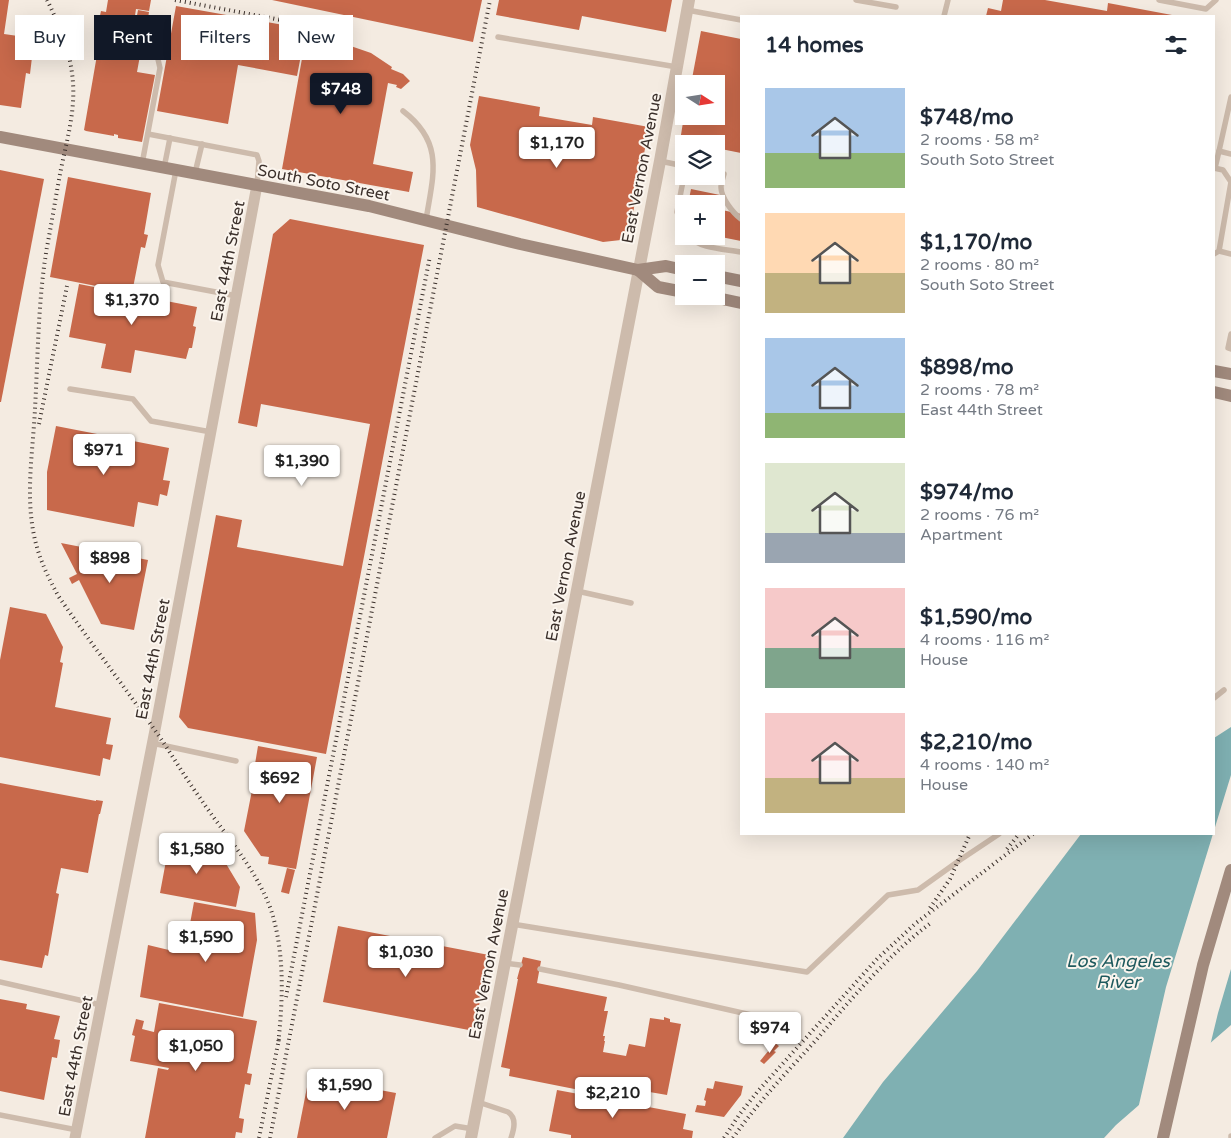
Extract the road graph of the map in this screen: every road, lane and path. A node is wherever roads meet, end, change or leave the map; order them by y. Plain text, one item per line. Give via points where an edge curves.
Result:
1 (856, 0) edge
2 (948, 0) edge
3 (1159, 0) edge
4 (1216, 0) edge
5 (688, 5) edge
6 (896, 7) dead end
7 (944, 15) edge
8 (740, 20) edge
9 (498, 37) dead end
10 (158, 60) edge
11 (677, 67) junction
12 (1231, 97) edge
13 (403, 111) dead end
14 (148, 134) junction
15 (0, 137) edge
16 (170, 138) junction
17 (202, 144) junction
18 (1219, 152) junction
19 (1231, 154) edge
20 (660, 161) junction
21 (142, 164) junction
22 (675, 164) edge
23 (1215, 165) edge
24 (1215, 168) edge
25 (170, 169) junction
26 (195, 174) junction
27 (257, 185) junction
28 (722, 185) edge
29 (740, 217) edge
30 (426, 220) junction
31 (705, 245) edge
32 (740, 252) edge
33 (1216, 253) edge
34 (1231, 254) edge
35 (675, 268) edge
36 (638, 270) junction
37 (725, 278) edge
38 (740, 281) edge
39 (675, 290) edge
40 (237, 296) junction
41 (725, 300) edge
42 (740, 303) edge
43 (1231, 334) edge
44 (1231, 349) edge
45 (1215, 371) edge
46 (1231, 374) edge
47 (70, 389) dead end
48 (1215, 392) edge
49 (1231, 396) edge
50 (211, 432) junction
51 (576, 591) junction
52 (631, 603) dead end
53 (1224, 690) dead end
54 (1215, 697) edge
55 (152, 743) junction
56 (236, 761) dead end
57 (998, 835) edge
58 (1231, 870) edge
59 (512, 924) junction
60 (505, 963) junction
61 (520, 965) dead end
62 (540, 969) dead end
63 (0, 982) edge
64 (101, 1005) junction
65 (778, 1021) dead end
66 (478, 1102) junction
67 (0, 1116) edge
68 (76, 1134) edge
69 (472, 1134) edge
70 (435, 1138) edge
71 (511, 1138) edge
72 (1162, 1138) edge

1 - 6 lane
2 - 7 lane
3 - 4 lane via 1206,9
5 - 8 lane
5 - 11 street, East Vernon Avenue
9 - 11 lane
10 - 14 lane via 160,68
11 - 20 street, East Vernon Avenue
12 - 18 lane
13 - 30 lane via 418,122 433,151 434,172
14 - 16 lane
14 - 21 lane
15 - 21 main road, South Soto Street
16 - 17 lane
16 - 25 lane
17 - 26 lane
17 - 27 lane via 257,155
18 - 19 lane
18 - 23 lane
20 - 22 lane
20 - 36 street, East Vernon Avenue
21 - 25 main road, South Soto Street
24 - 33 lane via 1223,170 1231,182
25 - 26 main road, South Soto Street
25 - 40 lane via 158,265 163,282
26 - 27 main road, South Soto Street
27 - 30 main road, South Soto Street
27 - 40 street, East 44th Street
28 - 29 lane via 723,197
30 - 36 main road, South Soto Street
31 - 32 lane
33 - 34 lane
35 - 36 main road, South Soto Street
36 - 39 main road, South Soto Street via 658,286
36 - 51 street, East Vernon Avenue
37 - 38 main road
40 - 50 street, East 44th Street
41 - 42 main road
43 - 44 lane via 1228,348
45 - 46 main road
47 - 50 lane via 133,399 150,421
48 - 49 main road
50 - 55 street, East 44th Street
51 - 52 lane
51 - 59 street, East Vernon Avenue
53 - 54 lane
55 - 56 lane
55 - 64 street, East 44th Street
57 - 59 lane via 918,890 888,895 807,972
58 - 72 main road via 1203,966
59 - 60 street, East Vernon Avenue
60 - 61 lane
60 - 66 street, East Vernon Avenue
62 - 65 lane
63 - 64 lane
64 - 68 street, East 44th Street
66 - 69 street, East Vernon Avenue
66 - 71 lane via 513,1115
67 - 68 lane
69 - 70 lane via 455,1126

